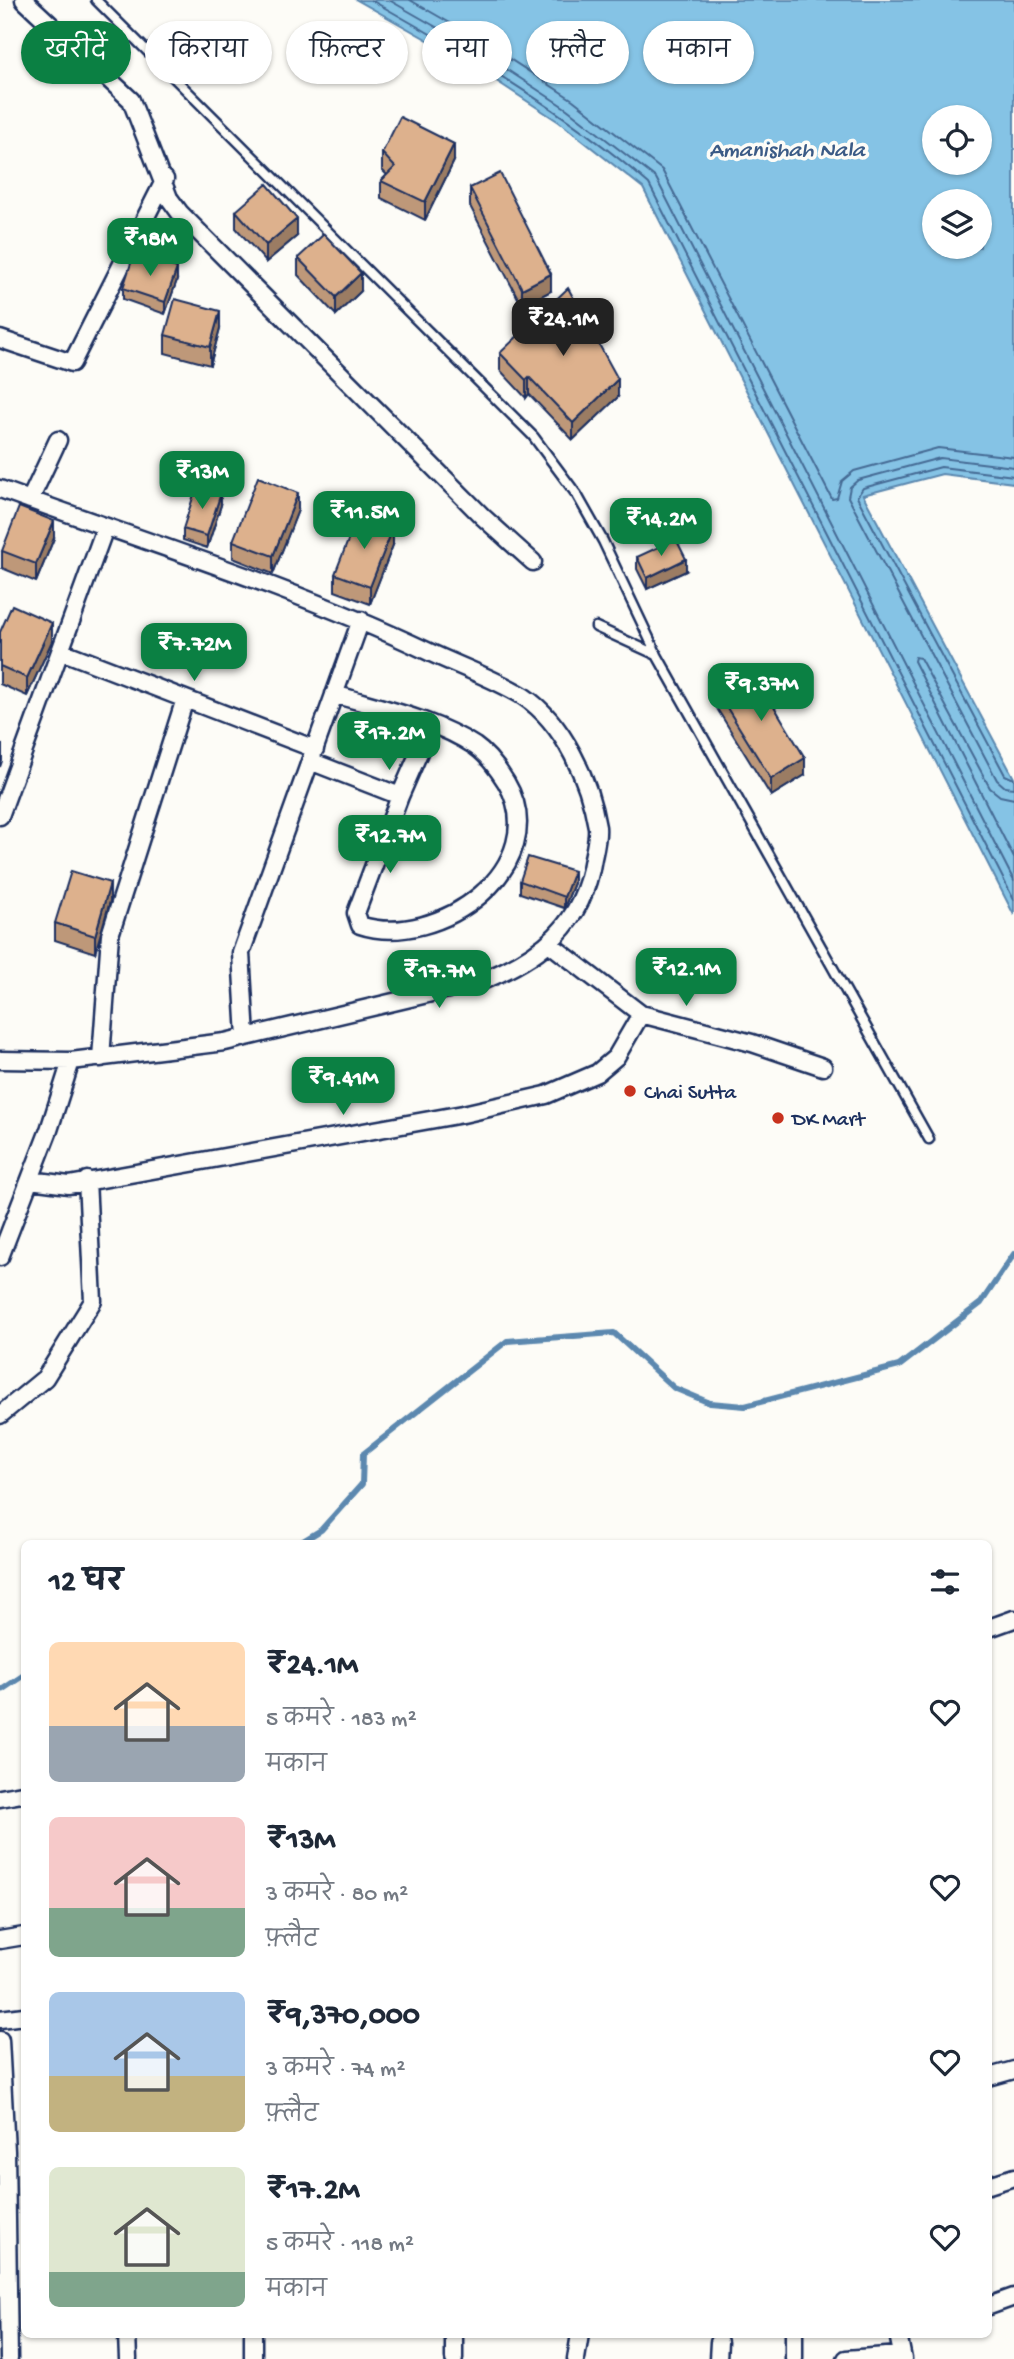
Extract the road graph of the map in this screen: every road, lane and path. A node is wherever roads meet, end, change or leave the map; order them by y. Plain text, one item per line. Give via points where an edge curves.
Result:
1 (24, 0) edge
2 (96, 0) edge
3 (164, 179) junction
4 (0, 338) edge
5 (58, 440) dead end
6 (0, 489) edge
7 (30, 500) junction
8 (105, 528) junction
9 (533, 562) dead end
10 (361, 620) junction
11 (596, 627) dead end
12 (61, 651) junction
13 (657, 655) junction
14 (334, 694) junction
15 (185, 699) junction
16 (431, 725) junction
17 (313, 755) junction
18 (400, 796) junction
19 (0, 816) edge
20 (550, 944) junction
21 (641, 1014) junction
22 (246, 1037) junction
23 (101, 1058) junction
24 (0, 1060) edge
25 (71, 1061) junction
26 (823, 1068) dead end
27 (929, 1139) dead end
28 (30, 1180) junction
29 (87, 1180) junction
30 (0, 1257) edge
31 (0, 1415) edge
32 (1014, 1619) edge
33 (992, 1627) edge
34 (21, 1794) edge
35 (0, 1798) edge
36 (21, 1936) edge
37 (0, 1940) edge
38 (21, 2016) edge
39 (0, 2019) edge
40 (0, 2040) edge
41 (1014, 2070) edge
42 (992, 2076) edge
43 (3, 2151) edge
44 (1014, 2178) edge
45 (992, 2184) edge
46 (1014, 2297) edge
47 (992, 2305) edge
48 (127, 2338) edge
49 (253, 2338) edge
50 (454, 2338) edge
51 (579, 2338) edge
52 (794, 2338) edge
53 (899, 2338) edge
54 (902, 2357) edge
55 (9, 2359) edge
56 (128, 2359) edge
57 (253, 2359) edge
58 (454, 2359) edge
59 (576, 2359) edge
60 (794, 2359) edge
61 (846, 2359) edge

1 - 3 street via 131,100
2 - 13 lane via 533,436 577,495
3 - 4 street via 72,363
3 - 9 street via 169,198 180,213
5 - 7 street
6 - 7 street
7 - 8 street
8 - 10 street
8 - 12 street
10 - 14 street
10 - 20 street via 523,697 556,727 582,772 597,830 582,874 576,912
11 - 13 lane
12 - 15 street
12 - 19 street
13 - 27 lane
14 - 16 street
14 - 17 street
15 - 17 street
15 - 23 street via 110,935
16 - 18 street
16 - 18 street via 475,746 497,768 513,795 518,854 494,884 454,913 425,926 376,930 360,925 356,913
17 - 18 street
17 - 22 street via 241,953
20 - 21 street
20 - 22 street via 519,966 482,981
21 - 26 street via 752,1043
21 - 29 street via 616,1057 597,1073 546,1095 463,1114
22 - 23 street
23 - 25 street
24 - 25 street
25 - 28 street
28 - 29 street via 69,1185
28 - 30 street
29 - 31 street via 93,1301 45,1378
32 - 33 street
34 - 35 street
36 - 37 street
38 - 39 street
40 - 43 street
41 - 42 street
43 - 55 street
44 - 45 street
46 - 47 street
48 - 56 street
49 - 57 street
50 - 58 street
51 - 59 street
52 - 60 street
53 - 54 street
54 - 61 street

